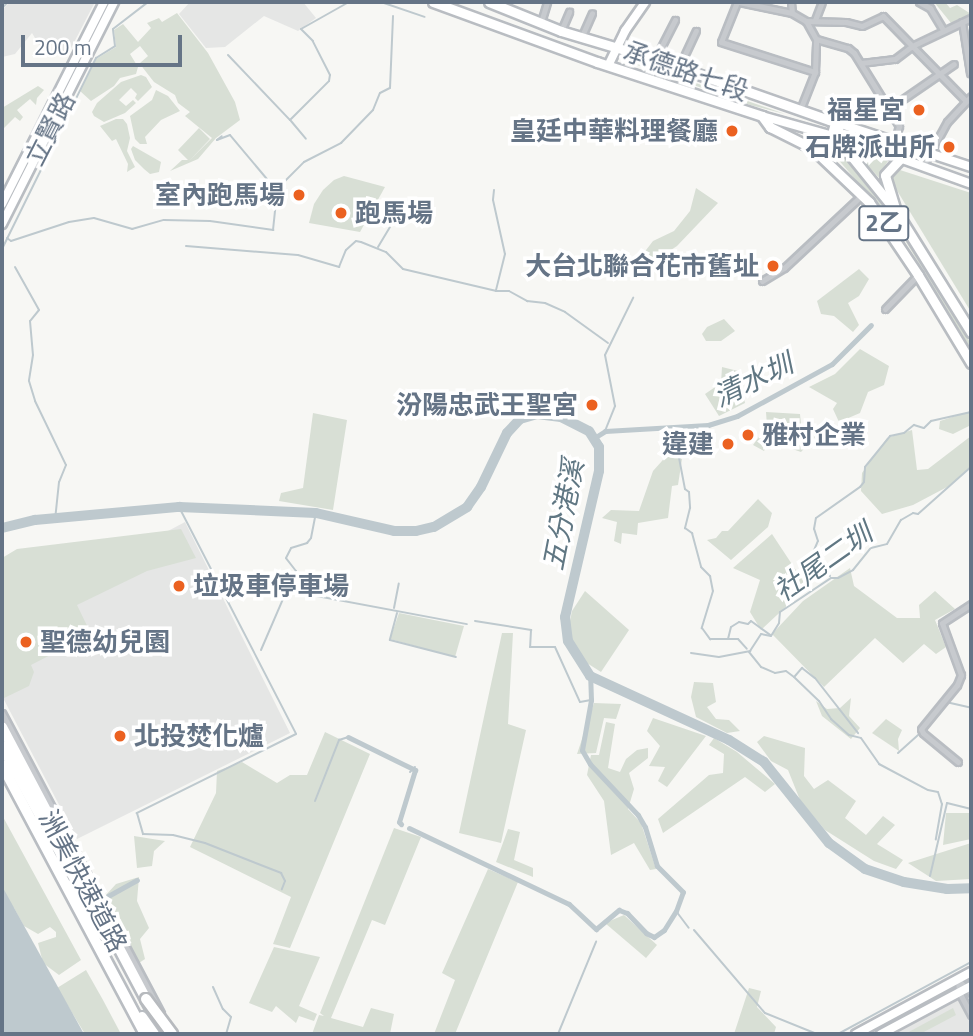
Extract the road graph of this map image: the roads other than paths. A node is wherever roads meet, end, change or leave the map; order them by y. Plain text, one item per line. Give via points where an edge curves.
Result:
1 (104, 2) edge
2 (114, 2) edge
3 (433, 2) edge
4 (489, 2) edge
5 (547, 2) edge
6 (645, 2) edge
7 (738, 2) edge
8 (791, 2) edge
9 (822, 2) edge
10 (919, 2) edge
11 (569, 12) dead end
12 (592, 13) dead end
13 (792, 13) junction
14 (971, 18) edge
15 (674, 20) dead end
16 (815, 20) junction
17 (806, 21) junction
18 (541, 22) junction
19 (962, 22) junction
20 (943, 30) junction
21 (561, 31) junction
22 (696, 31) dead end
23 (581, 38) junction
24 (816, 39) junction
25 (617, 46) junction
26 (912, 46) junction
27 (655, 59) junction
28 (861, 63) junction
29 (609, 64) junction
30 (954, 64) dead end
31 (679, 67) junction
32 (816, 72) junction
33 (971, 73) edge
34 (941, 75) junction
35 (969, 99) edge
36 (800, 110) junction
37 (887, 110) junction
38 (762, 116) junction
39 (835, 122) junction
40 (831, 135) junction
41 (842, 139) junction
42 (894, 143) junction
43 (928, 153) junction
44 (825, 158) junction
45 (900, 159) junction
46 (29, 161) junction
47 (923, 166) junction
48 (971, 167) edge
49 (971, 184) edge
50 (862, 195) junction
51 (2, 204) edge
52 (895, 210) junction
53 (3, 221) edge
54 (2, 231) edge
55 (918, 275) junction
56 (762, 281) dead end
57 (885, 309) dead end
58 (971, 332) edge
59 (971, 363) edge
60 (971, 604) edge
61 (2, 713) edge
62 (2, 727) edge
63 (2, 746) edge
64 (958, 762) dead end
65 (2, 765) edge
66 (55, 847) junction
67 (85, 918) junction
68 (110, 931) junction
69 (971, 972) edge
70 (958, 979) junction
71 (970, 988) edge
72 (959, 992) junction
73 (146, 999) junction
74 (130, 1003) junction
75 (971, 1015) edge
76 (145, 1034) edge
77 (154, 1034) edge
78 (165, 1034) edge
79 (172, 1034) edge
80 (856, 1034) edge
81 (881, 1034) edge

1 - 46 street, 立賢路
2 - 46 street, 立賢路
3 - 29 main road, 承德路七段 / 2乙
4 - 18 main road, 承德路七段
5 - 18 street
6 - 25 street
7 - 13 street
7 - 32 street via 721,42
8 - 13 street
9 - 16 street
10 - 20 street via 930,8
11 - 21 street
12 - 23 street
13 - 17 street
14 - 19 street
15 - 27 street
16 - 17 street
16 - 26 street via 862,26 883,16
17 - 24 street
18 - 21 main road, 承德路七段
19 - 20 street
19 - 33 street
20 - 26 street
21 - 23 main road, 承德路七段
22 - 31 street
23 - 25 main road, 承德路七段
24 - 28 street via 848,48
24 - 32 street
25 - 27 main road, 承德路七段
25 - 29 street
26 - 28 street via 895,59
26 - 34 street
27 - 31 main road, 承德路七段
28 - 37 street
29 - 38 main road, 承德路七段 / 2乙
30 - 34 street
31 - 36 main road, 承德路七段
32 - 36 street
34 - 35 street
34 - 37 street
35 - 43 street via 947,122
36 - 39 main road, 承德路七段
37 - 42 street via 899,126
38 - 40 street
38 - 44 main road, 2乙 via 770,127 803,141
39 - 40 main road
39 - 41 main road, 2乙
39 - 42 street
40 - 41 street
40 - 44 main road
41 - 45 street
41 - 52 main road, 2乙
42 - 43 street
43 - 47 street
43 - 48 street
44 - 50 main road, 2乙
45 - 47 street
45 - 52 main road via 885,176
46 - 51 street, 立賢路
46 - 53 street, 立賢路
47 - 49 street
50 - 55 main road, 2乙
50 - 56 street via 784,268
52 - 58 main road, 2乙
53 - 54 street, 立賢路
55 - 57 street
55 - 59 main road, 2乙
60 - 64 street via 942,622 961,675 921,729
61 - 79 street
62 - 68 highway, 洲美快速道路
63 - 66 highway
65 - 67 highway, 洲美快速道路
66 - 67 highway
66 - 68 highway
67 - 74 highway, 洲美快速道路
68 - 73 highway, 洲美快速道路
69 - 70 street
70 - 71 street
70 - 72 street
70 - 80 street
71 - 72 street
72 - 75 street
72 - 81 street
73 - 78 highway, 洲美快速道路, bridge
73 - 79 highway, bridge
74 - 76 highway, 洲美快速道路
74 - 77 highway

